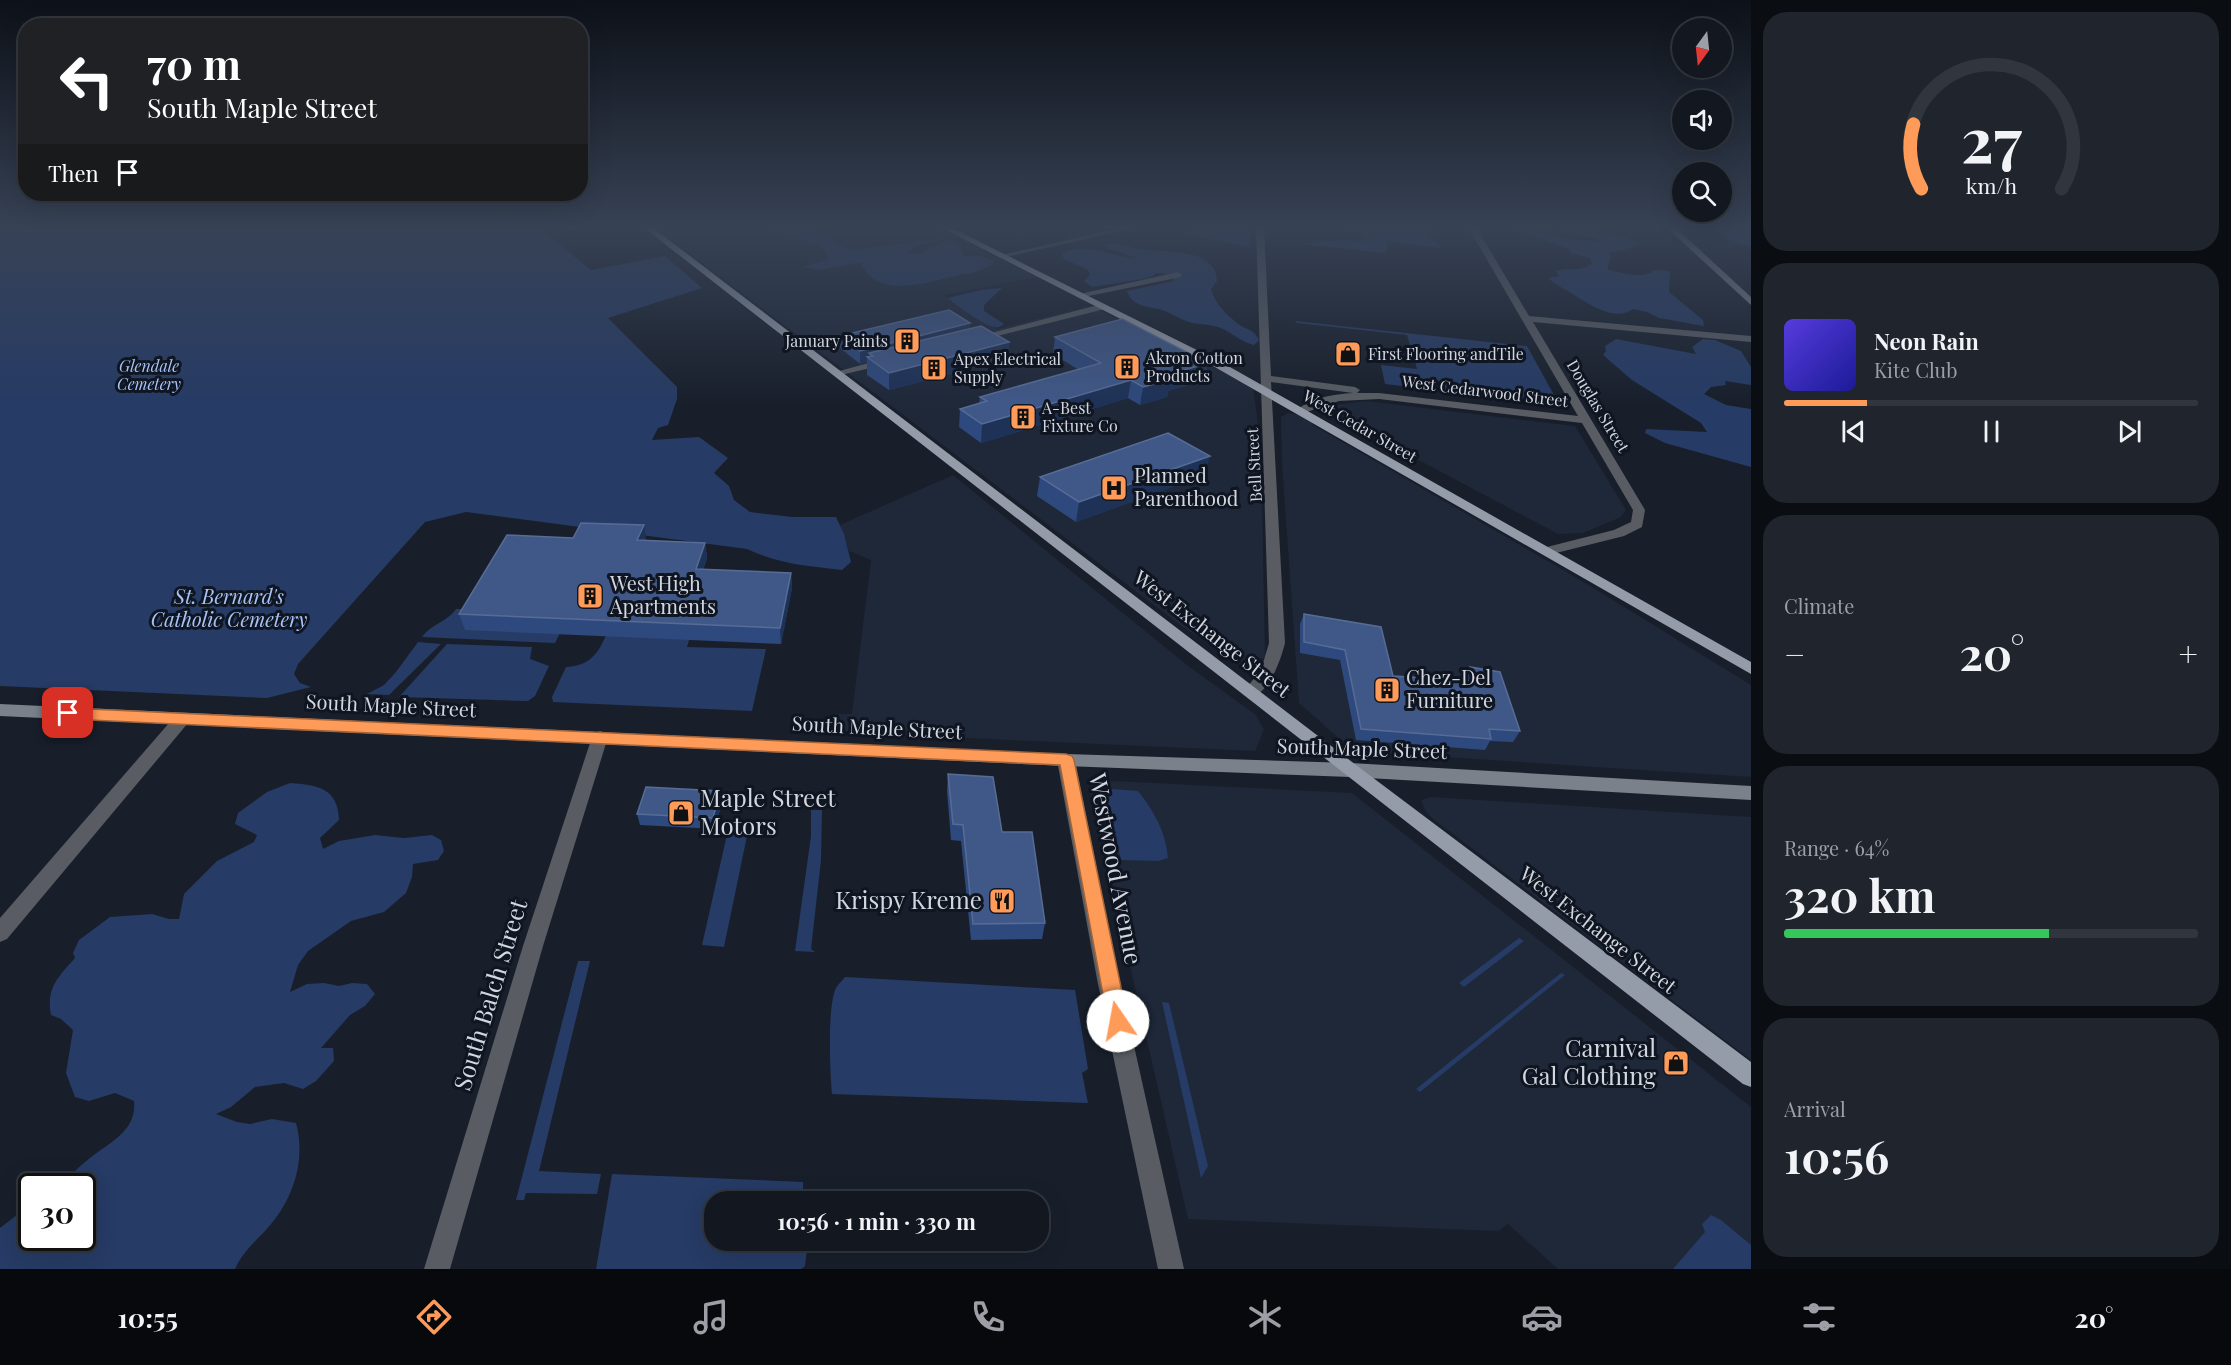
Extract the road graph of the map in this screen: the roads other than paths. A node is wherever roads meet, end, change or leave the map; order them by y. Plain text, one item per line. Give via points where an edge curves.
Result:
1 (725, 286) edge
2 (1061, 286) edge
3 (1122, 286) edge
4 (1262, 286) edge
5 (1507, 286) edge
6 (1734, 286) edge
7 (1079, 295) junction
8 (1751, 302) edge
9 (1102, 307) junction
10 (1527, 319) junction
11 (1751, 339) edge
12 (962, 342) edge
13 (894, 359) edge
14 (837, 374) junction
15 (1266, 384) junction
16 (1379, 396) junction
17 (1302, 411) junction
18 (1587, 420) junction
19 (1548, 551) junction
20 (1751, 669) edge
21 (1251, 692) junction
22 (0, 710) edge
23 (182, 719) junction
24 (600, 737) junction
25 (1066, 760) junction
26 (1350, 770) junction
27 (1751, 793) edge
28 (0, 933) edge
29 (1751, 1076) edge
30 (437, 1269) edge
31 (1171, 1269) edge

1 - 14 main road, West Exchange Street
2 - 7 main road, West Cedar Street
3 - 7 street
4 - 15 street, Bell Street
5 - 10 street, Douglas Street
6 - 8 main road
7 - 9 main road, West Cedar Street
9 - 12 street
9 - 15 main road, West Cedar Street
10 - 11 street
10 - 18 street, Douglas Street
13 - 14 street
14 - 21 main road, West Exchange Street
15 - 16 street, West Cedarwood Street via 1353,389
15 - 17 main road, West Cedar Street
15 - 21 street, Bell Street via 1276,643 1274,662 1264,680
16 - 17 street, West Cedarwood Street via 1352,395 1318,401
16 - 18 street, West Cedarwood Street
17 - 19 main road, West Cedar Street
18 - 19 street, Douglas Street via 1639,510 1637,524
19 - 20 main road, West Cedar Street
21 - 26 main road, West Exchange Street
22 - 23 main road, South Maple Street
23 - 24 main road, South Maple Street
23 - 28 street
24 - 25 main road, South Maple Street
24 - 30 street, South Balch Street
25 - 26 main road, South Maple Street
25 - 31 street, Westwood Avenue
26 - 27 main road, South Maple Street
26 - 29 main road, West Exchange Street

